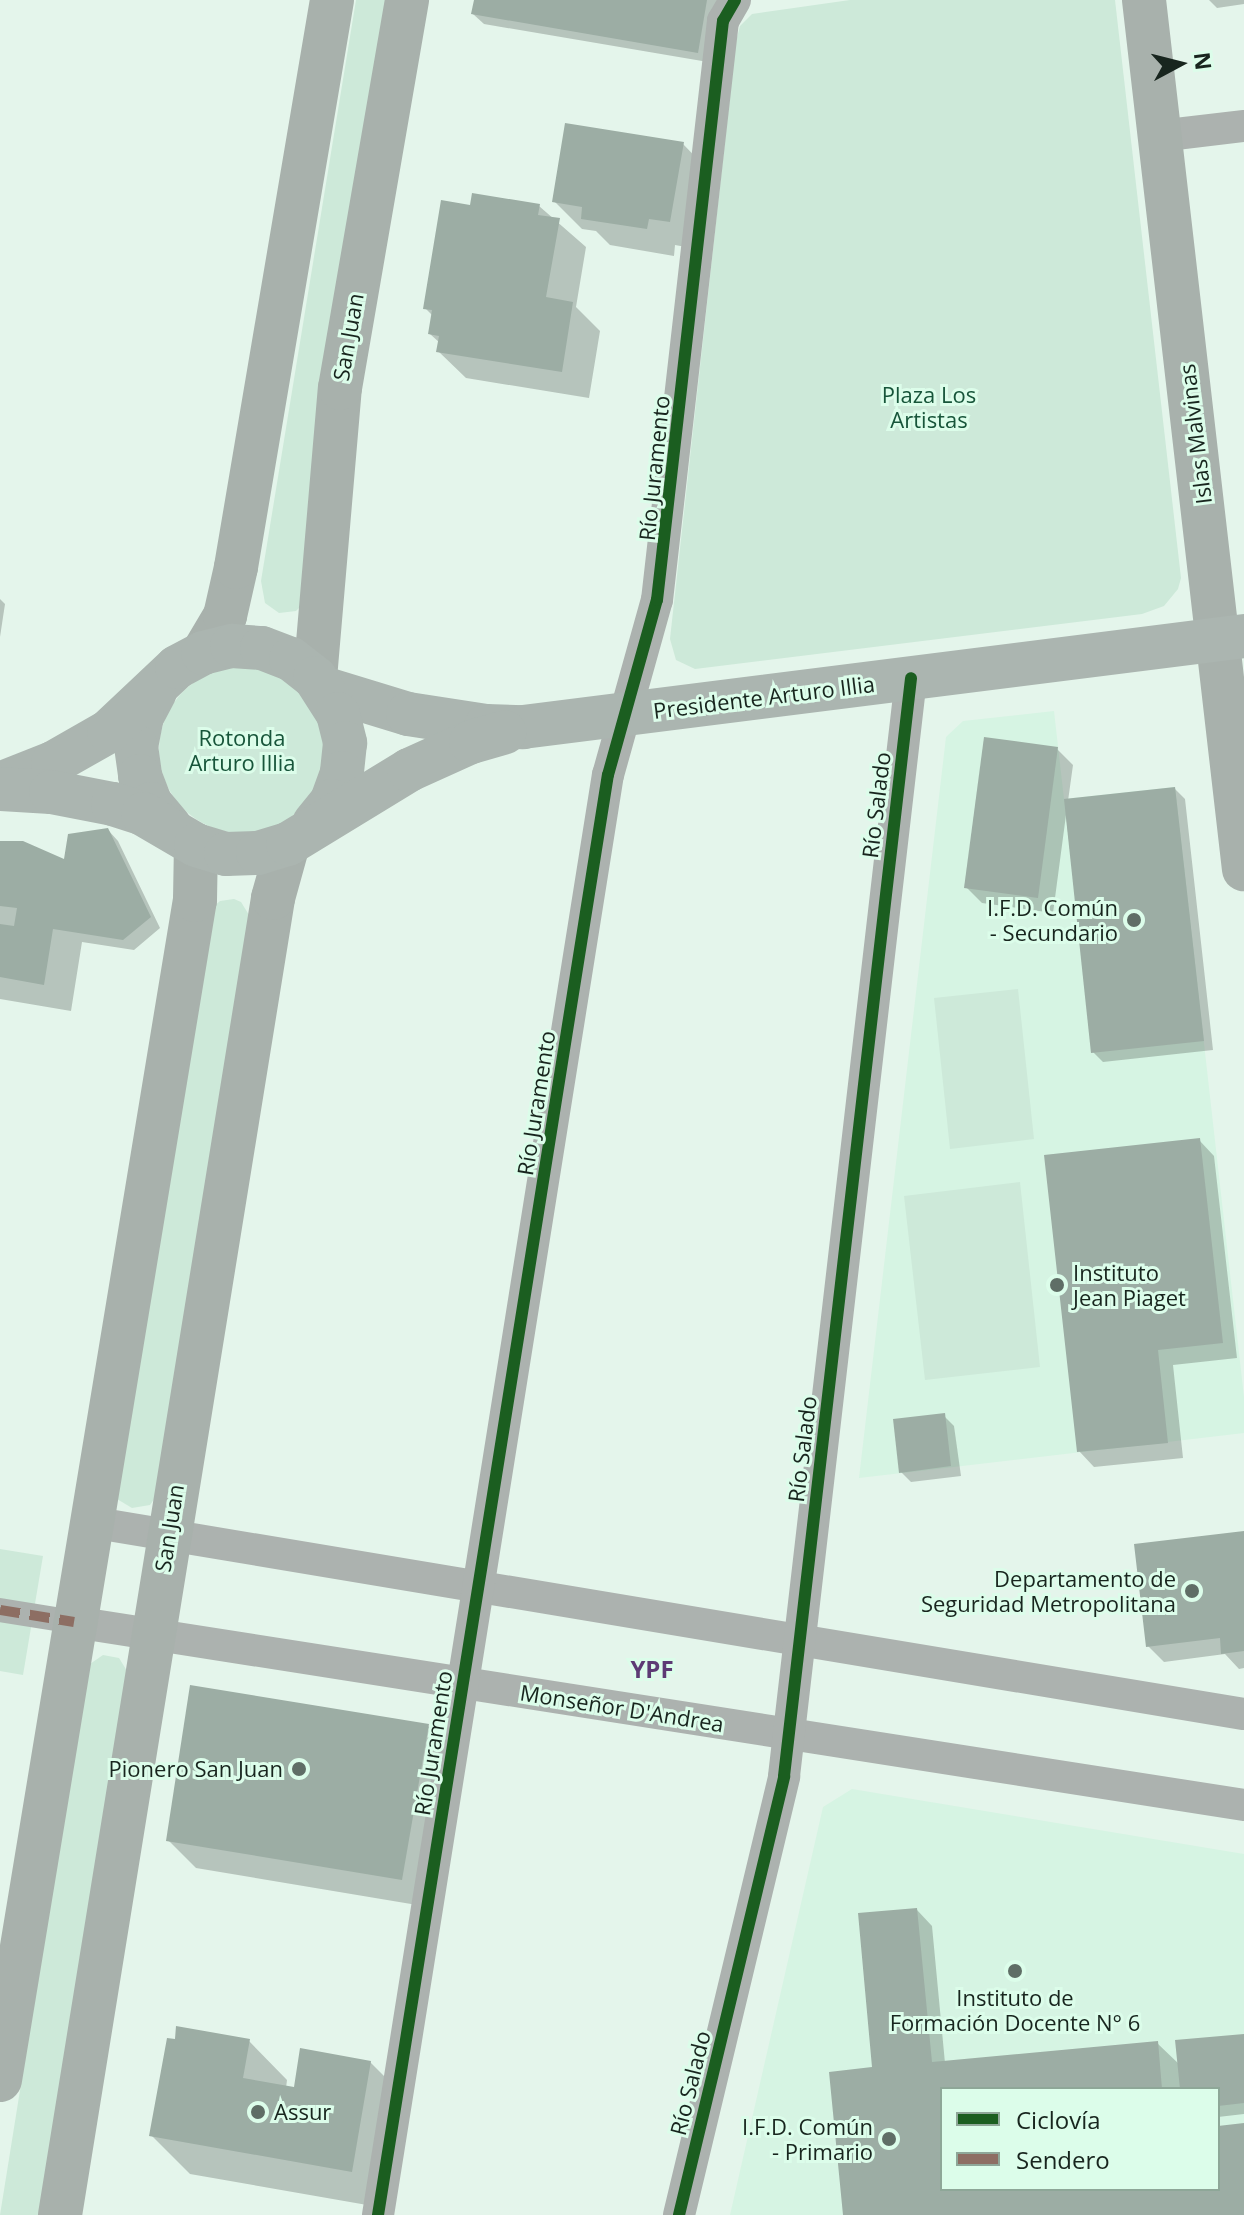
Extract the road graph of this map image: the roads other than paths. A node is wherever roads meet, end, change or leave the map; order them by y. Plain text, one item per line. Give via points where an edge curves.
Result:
1 (332, 0) edge
2 (734, 0) edge
3 (1144, 0) edge
4 (407, 1) edge
5 (1244, 126) edge
6 (1159, 136) junction
7 (1231, 638) edge
8 (203, 653) junction
9 (911, 678) junction
10 (319, 683) junction
11 (156, 689) junction
12 (627, 714) junction
13 (523, 727) junction
14 (0, 787) edge
15 (300, 834) junction
16 (183, 836) junction
17 (1244, 869) edge
18 (90, 1522) junction
19 (168, 1535) junction
20 (478, 1587) junction
21 (0, 1610) edge
22 (74, 1622) junction
23 (152, 1635) junction
24 (800, 1640) junction
25 (463, 1683) junction
26 (1244, 1714) edge
27 (789, 1735) junction
28 (1244, 1805) edge
29 (0, 2080) edge
30 (60, 2215) edge
31 (378, 2215) edge
32 (679, 2215) edge

1 - 8 main road via 236,567 225,616
2 - 12 street, Río Juramento via 723,21 665,554
3 - 6 main road, Islas Malvinas
4 - 10 main road, San Juan via 340,388
5 - 6 street
6 - 7 main road, Islas Malvinas
7 - 9 main road, Presidente Arturo Illia
7 - 17 main road, Islas Malvinas
8 - 10 main road, Presidente Arturo Illia via 232,646 262,648 291,659
8 - 11 main road, Presidente Arturo Illia via 177,667
9 - 12 main road, Presidente Arturo Illia
9 - 24 street, Río Salado
10 - 13 main road, Presidente Arturo Illia via 408,714
10 - 15 main road, Presidente Arturo Illia via 338,714 345,743 342,773 332,801
11 - 14 main road, Presidente Arturo Illia via 132,713 81,748
11 - 16 main road, Presidente Arturo Illia via 142,716 136,746 140,776 151,804
12 - 13 main road, Presidente Arturo Illia
12 - 20 street, Río Juramento via 608,775
13 - 15 main road, Presidente Arturo Illia via 440,756
14 - 16 main road, Presidente Arturo Illia via 83,796 143,814
15 - 16 main road, Presidente Arturo Illia via 258,853 226,854
15 - 19 main road, San Juan via 273,898
16 - 18 main road via 195,900
18 - 19 street
18 - 22 main road
19 - 20 street
19 - 23 main road, San Juan
20 - 24 street
20 - 25 street, Río Juramento
21 - 22 street, Monseñor D'Andrea
22 - 23 street, Monseñor D'Andrea
22 - 29 main road
23 - 25 street, Monseñor D'Andrea
23 - 30 main road, San Juan
24 - 26 street
24 - 27 street, Río Salado
25 - 27 street, Monseñor D'Andrea
25 - 31 street, Río Juramento
27 - 28 street, Monseñor D'Andrea
27 - 32 street, Río Salado via 773,1830

